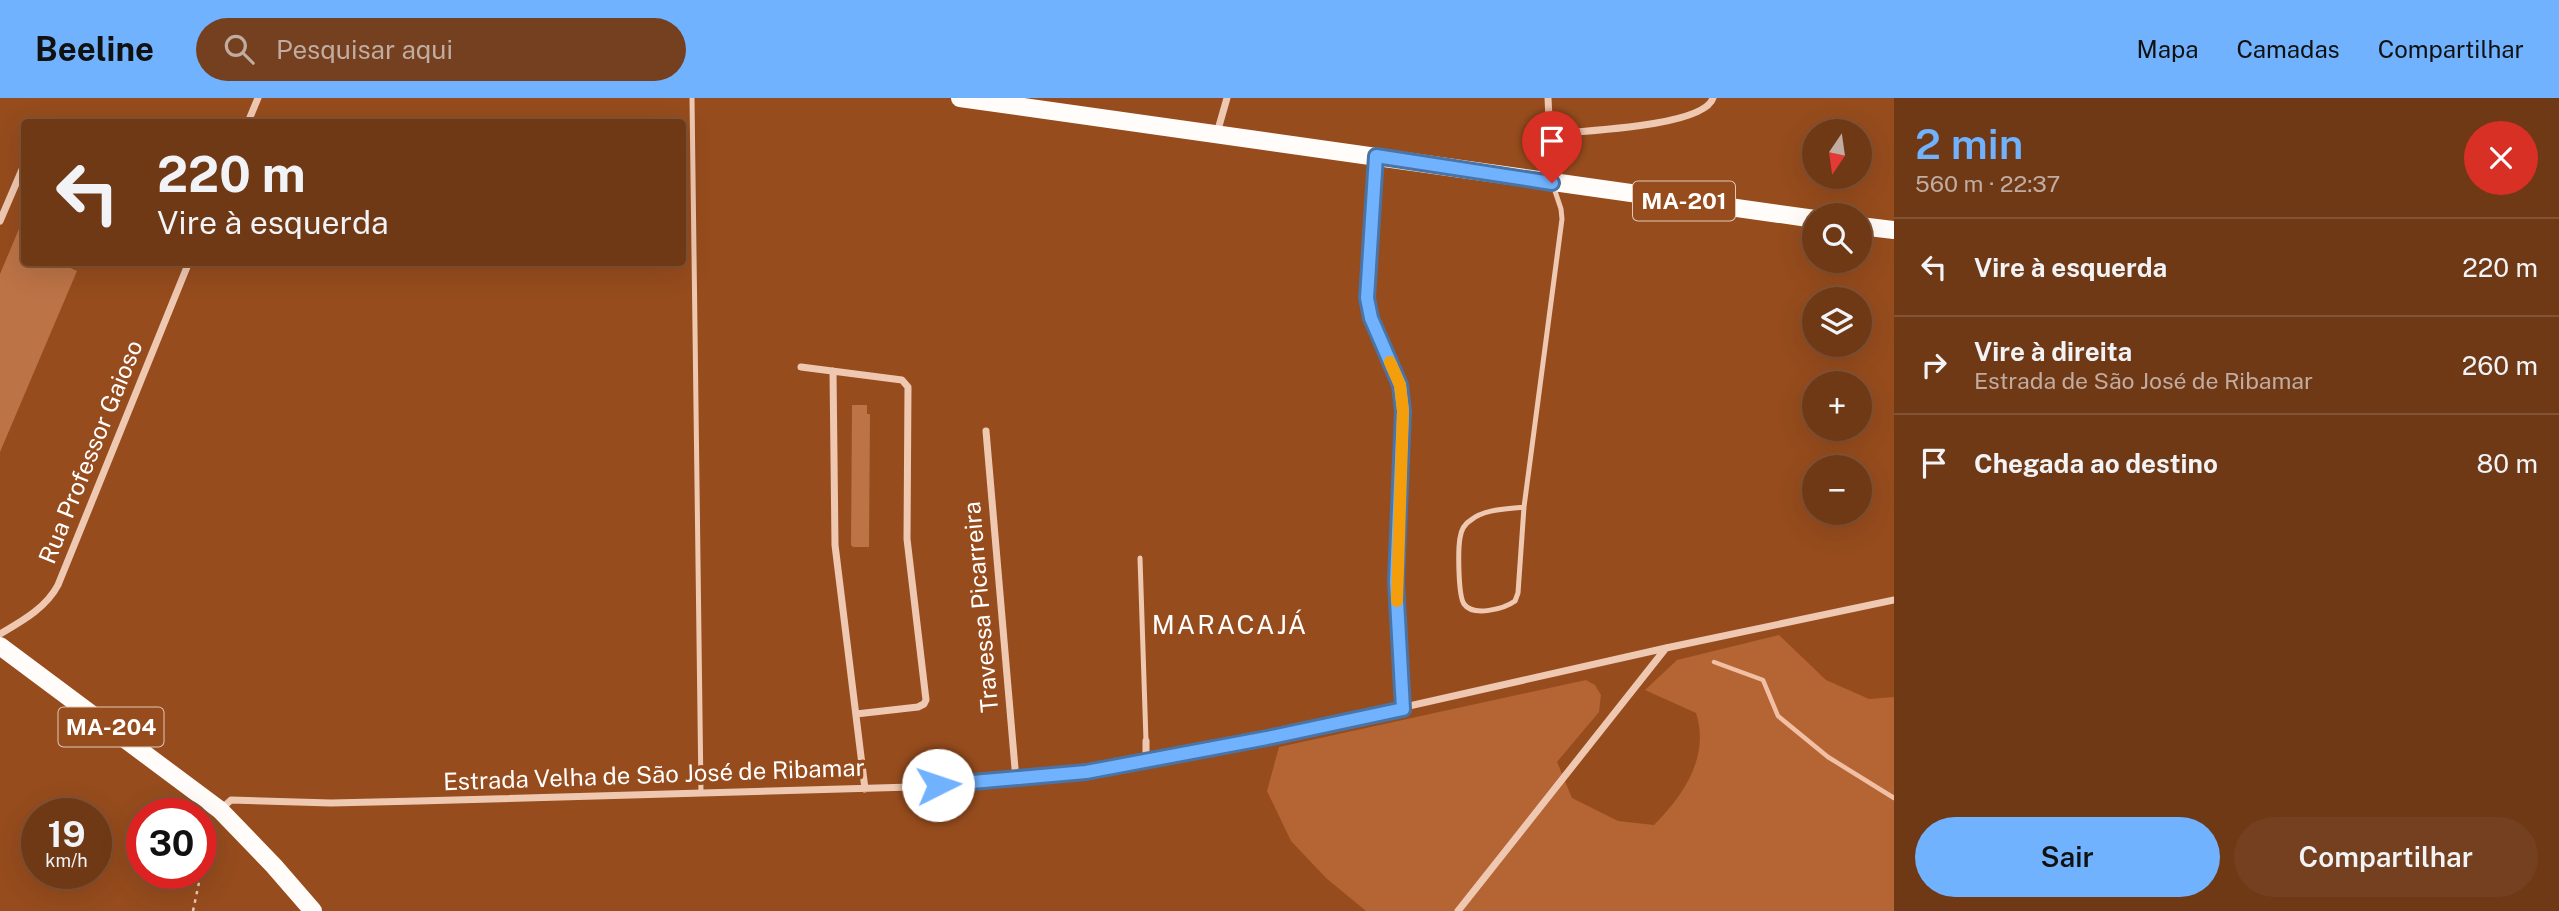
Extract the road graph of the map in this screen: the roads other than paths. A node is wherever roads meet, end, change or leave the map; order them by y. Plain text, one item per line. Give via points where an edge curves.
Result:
1 (258, 98) edge
2 (692, 98) edge
3 (960, 98) edge
4 (1227, 98) edge
5 (1548, 98) edge
6 (1713, 98) edge
7 (249, 119) edge
8 (1216, 133) junction
9 (1550, 134) junction
10 (1376, 156) junction
11 (21, 172) edge
12 (1552, 183) junction
13 (1802, 217) edge
14 (0, 221) edge
15 (1872, 227) edge
16 (1894, 230) edge
17 (187, 266) edge
18 (801, 367) dead end
19 (833, 371) junction
20 (986, 431) dead end
21 (1524, 507) junction
22 (1140, 558) dead end
23 (1894, 600) edge
24 (0, 634) edge
25 (0, 646) edge
26 (1666, 648) junction
27 (1403, 691) joint
28 (1403, 709) junction
29 (856, 714) junction
30 (1146, 741) joint
31 (1146, 761) junction
32 (1016, 780) junction
33 (865, 789) junction
34 (701, 793) junction
35 (220, 810) junction
36 (313, 911) edge
37 (1458, 911) edge

1 - 7 street
2 - 34 lane
3 - 8 main road, MA-201
4 - 8 street
5 - 9 street
6 - 9 street via 1700,112 1647,125
8 - 10 main road, MA-201
9 - 12 street
10 - 12 main road, MA-201
10 - 27 lane via 1367,298 1400,385 1403,411 1396,582
11 - 14 street
12 - 13 main road, MA-201
12 - 21 lane via 1562,219
15 - 16 main road
17 - 24 street, Rua Professor Gaioso via 53,595
18 - 19 street
19 - 29 street via 835,545
19 - 29 street via 902,380 908,387 907,539 926,699 918,707
20 - 32 street, Travessa Picarreira
21 - 21 lane via 1476,516 1463,528 1459,543 1461,596 1471,610 1496,610 1515,601
22 - 30 lane
23 - 26 street, Estrada Velha de São José de Ribamar
25 - 35 main road, MA-204
26 - 28 street, Estrada Velha de São José de Ribamar
26 - 37 street
27 - 28 street
28 - 31 street, Estrada Velha de São José de Ribamar
29 - 33 street
30 - 31 street
31 - 32 street, Estrada Velha de São José de Ribamar
32 - 33 street, Estrada Velha de São José de Ribamar
33 - 34 street, Estrada Velha de São José de Ribamar
34 - 35 street, Estrada Velha de São José de Ribamar via 331,803 232,800
35 - 36 main road, MA-204

